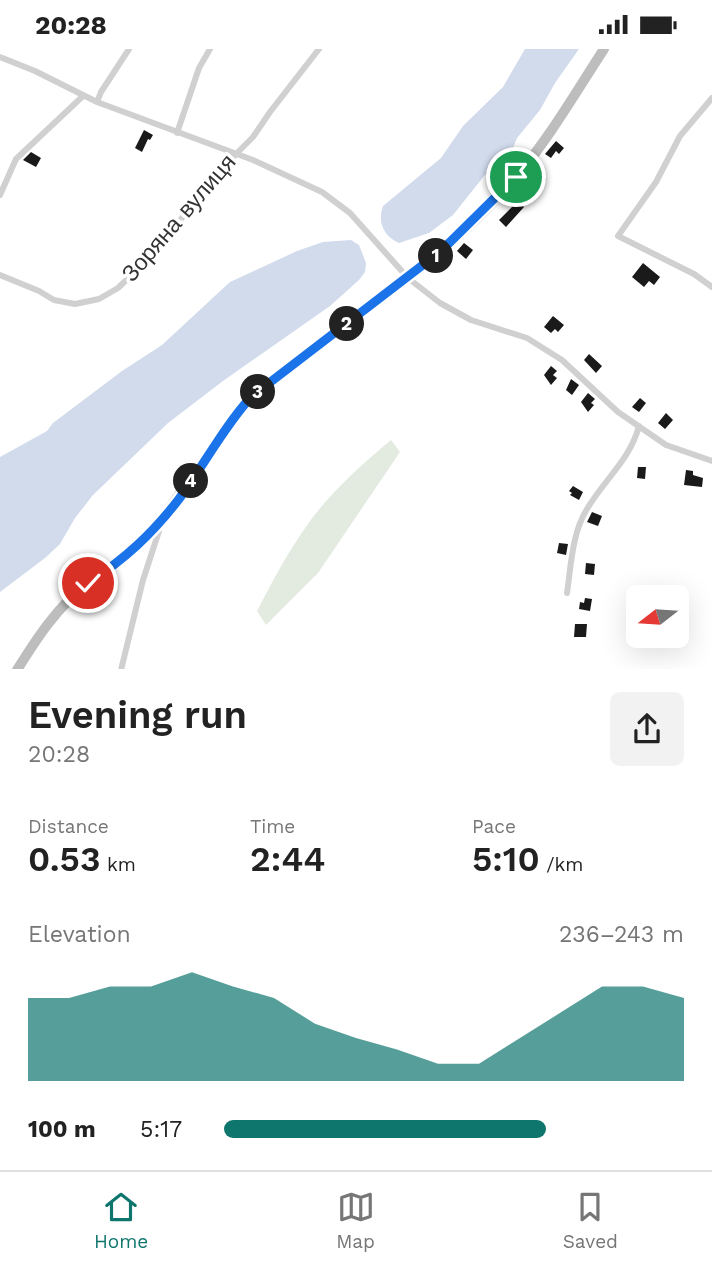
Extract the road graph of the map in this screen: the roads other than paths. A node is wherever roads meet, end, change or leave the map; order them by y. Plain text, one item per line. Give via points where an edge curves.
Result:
1 (129, 49) edge
2 (209, 49) edge
3 (319, 49) edge
4 (604, 49) edge
5 (0, 57) edge
6 (83, 96) junction
7 (712, 98) edge
8 (97, 102) junction
9 (177, 133) junction
10 (236, 154) junction
11 (0, 195) edge
12 (0, 275) edge
13 (408, 278) junction
14 (712, 287) edge
15 (639, 426) junction
16 (712, 461) edge
17 (160, 521) junction
18 (567, 593) dead end
19 (18, 669) edge
20 (121, 669) edge

1 - 8 street
2 - 9 street
3 - 10 street, Зоряна вулиця
4 - 13 main road via 516,177
5 - 6 street
6 - 8 street
6 - 11 street via 16,159
7 - 14 street via 680,136 656,183 618,236
8 - 9 street
9 - 10 street
10 - 12 street, Зоряна вулиця via 144,264 99,299 75,304 54,300
10 - 13 street via 322,192 349,213
13 - 15 street via 471,320 527,338 562,360
13 - 17 main road via 251,397
15 - 16 street via 666,445
15 - 18 street via 625,459 585,512
17 - 19 main road via 121,561 66,603
17 - 20 street

